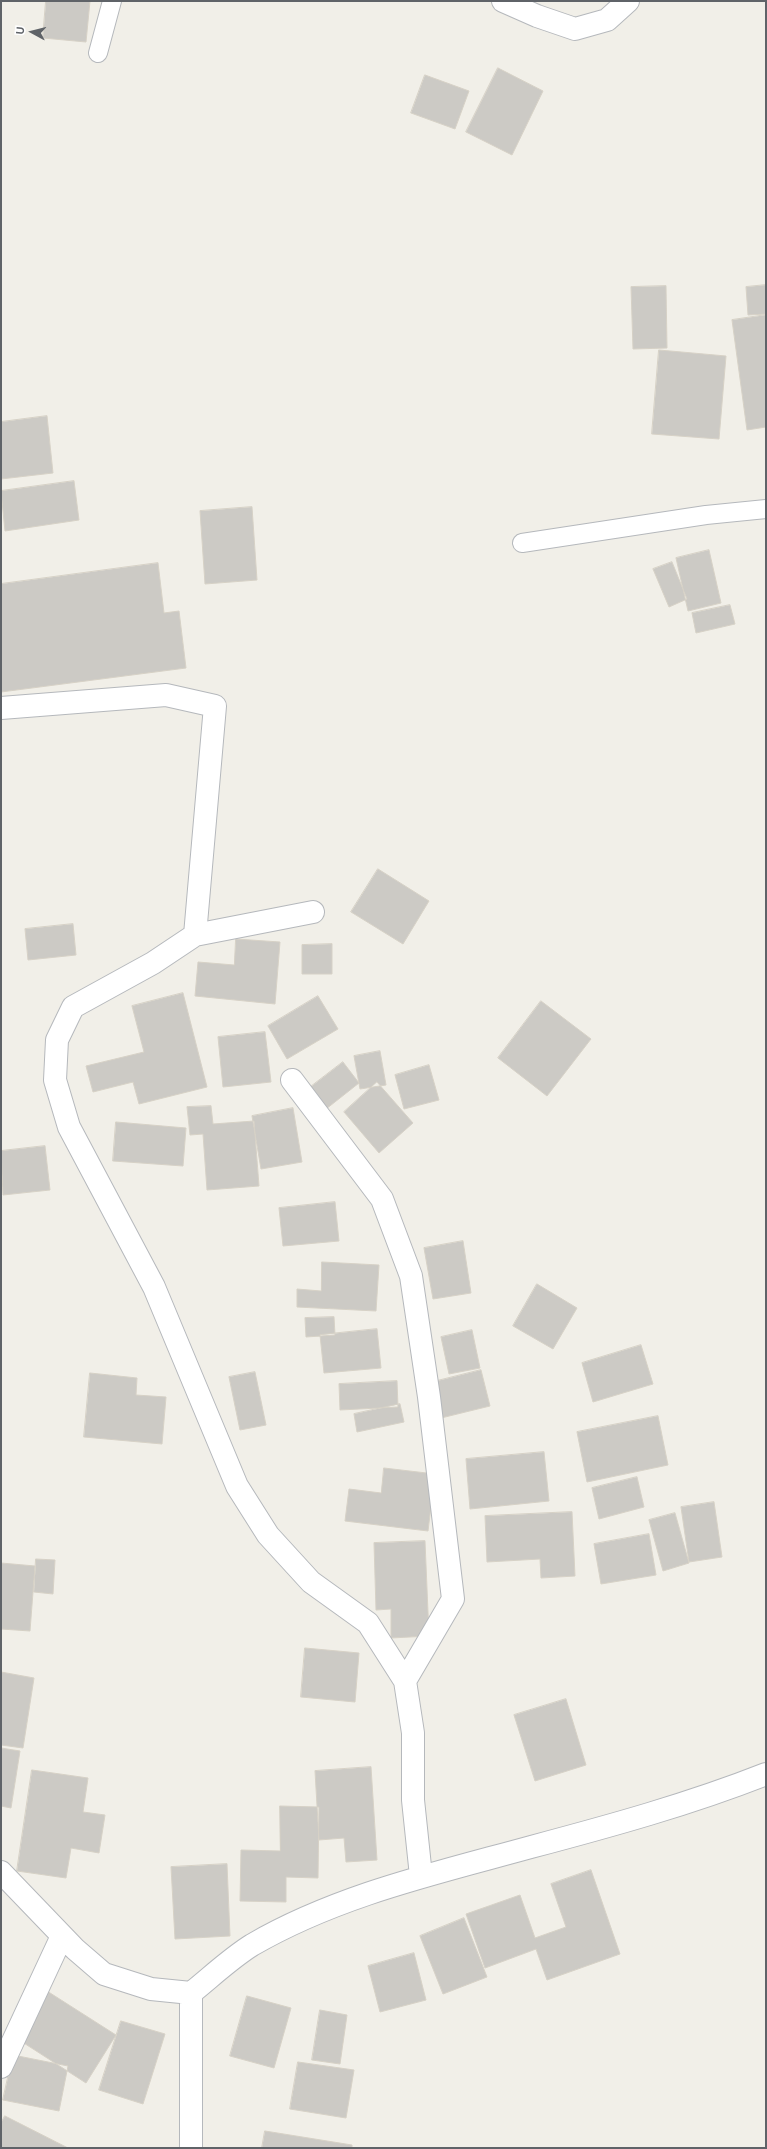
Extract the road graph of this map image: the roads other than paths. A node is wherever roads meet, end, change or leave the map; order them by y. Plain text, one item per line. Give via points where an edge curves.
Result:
1 (112, 1) edge
2 (503, 1) edge
3 (628, 1) edge
4 (98, 52) dead end
5 (766, 509) edge
6 (522, 543) dead end
7 (1, 708) edge
8 (313, 912) dead end
9 (195, 935) junction
10 (292, 1080) dead end
11 (405, 1681) junction
12 (766, 1774) edge
13 (1, 1872) edge
14 (422, 1876) junction
15 (62, 1936) junction
16 (191, 1993) junction
17 (1, 2067) edge
18 (191, 2148) edge

1 - 4 lane
2 - 3 street via 575,29 606,20
5 - 6 lane via 706,515
7 - 9 street via 166,695 215,706
8 - 9 street
9 - 11 street via 154,963 73,1007 57,1040 55,1080 69,1126 154,1287 237,1486 268,1535 311,1582 368,1624
10 - 11 street via 382,1199 411,1276 429,1397 453,1599
11 - 14 street via 413,1733 413,1800
12 - 14 street via 721,1792
13 - 15 street
14 - 16 street via 292,1924 251,1946
15 - 16 street via 104,1974 151,1989
15 - 17 street
16 - 18 street

